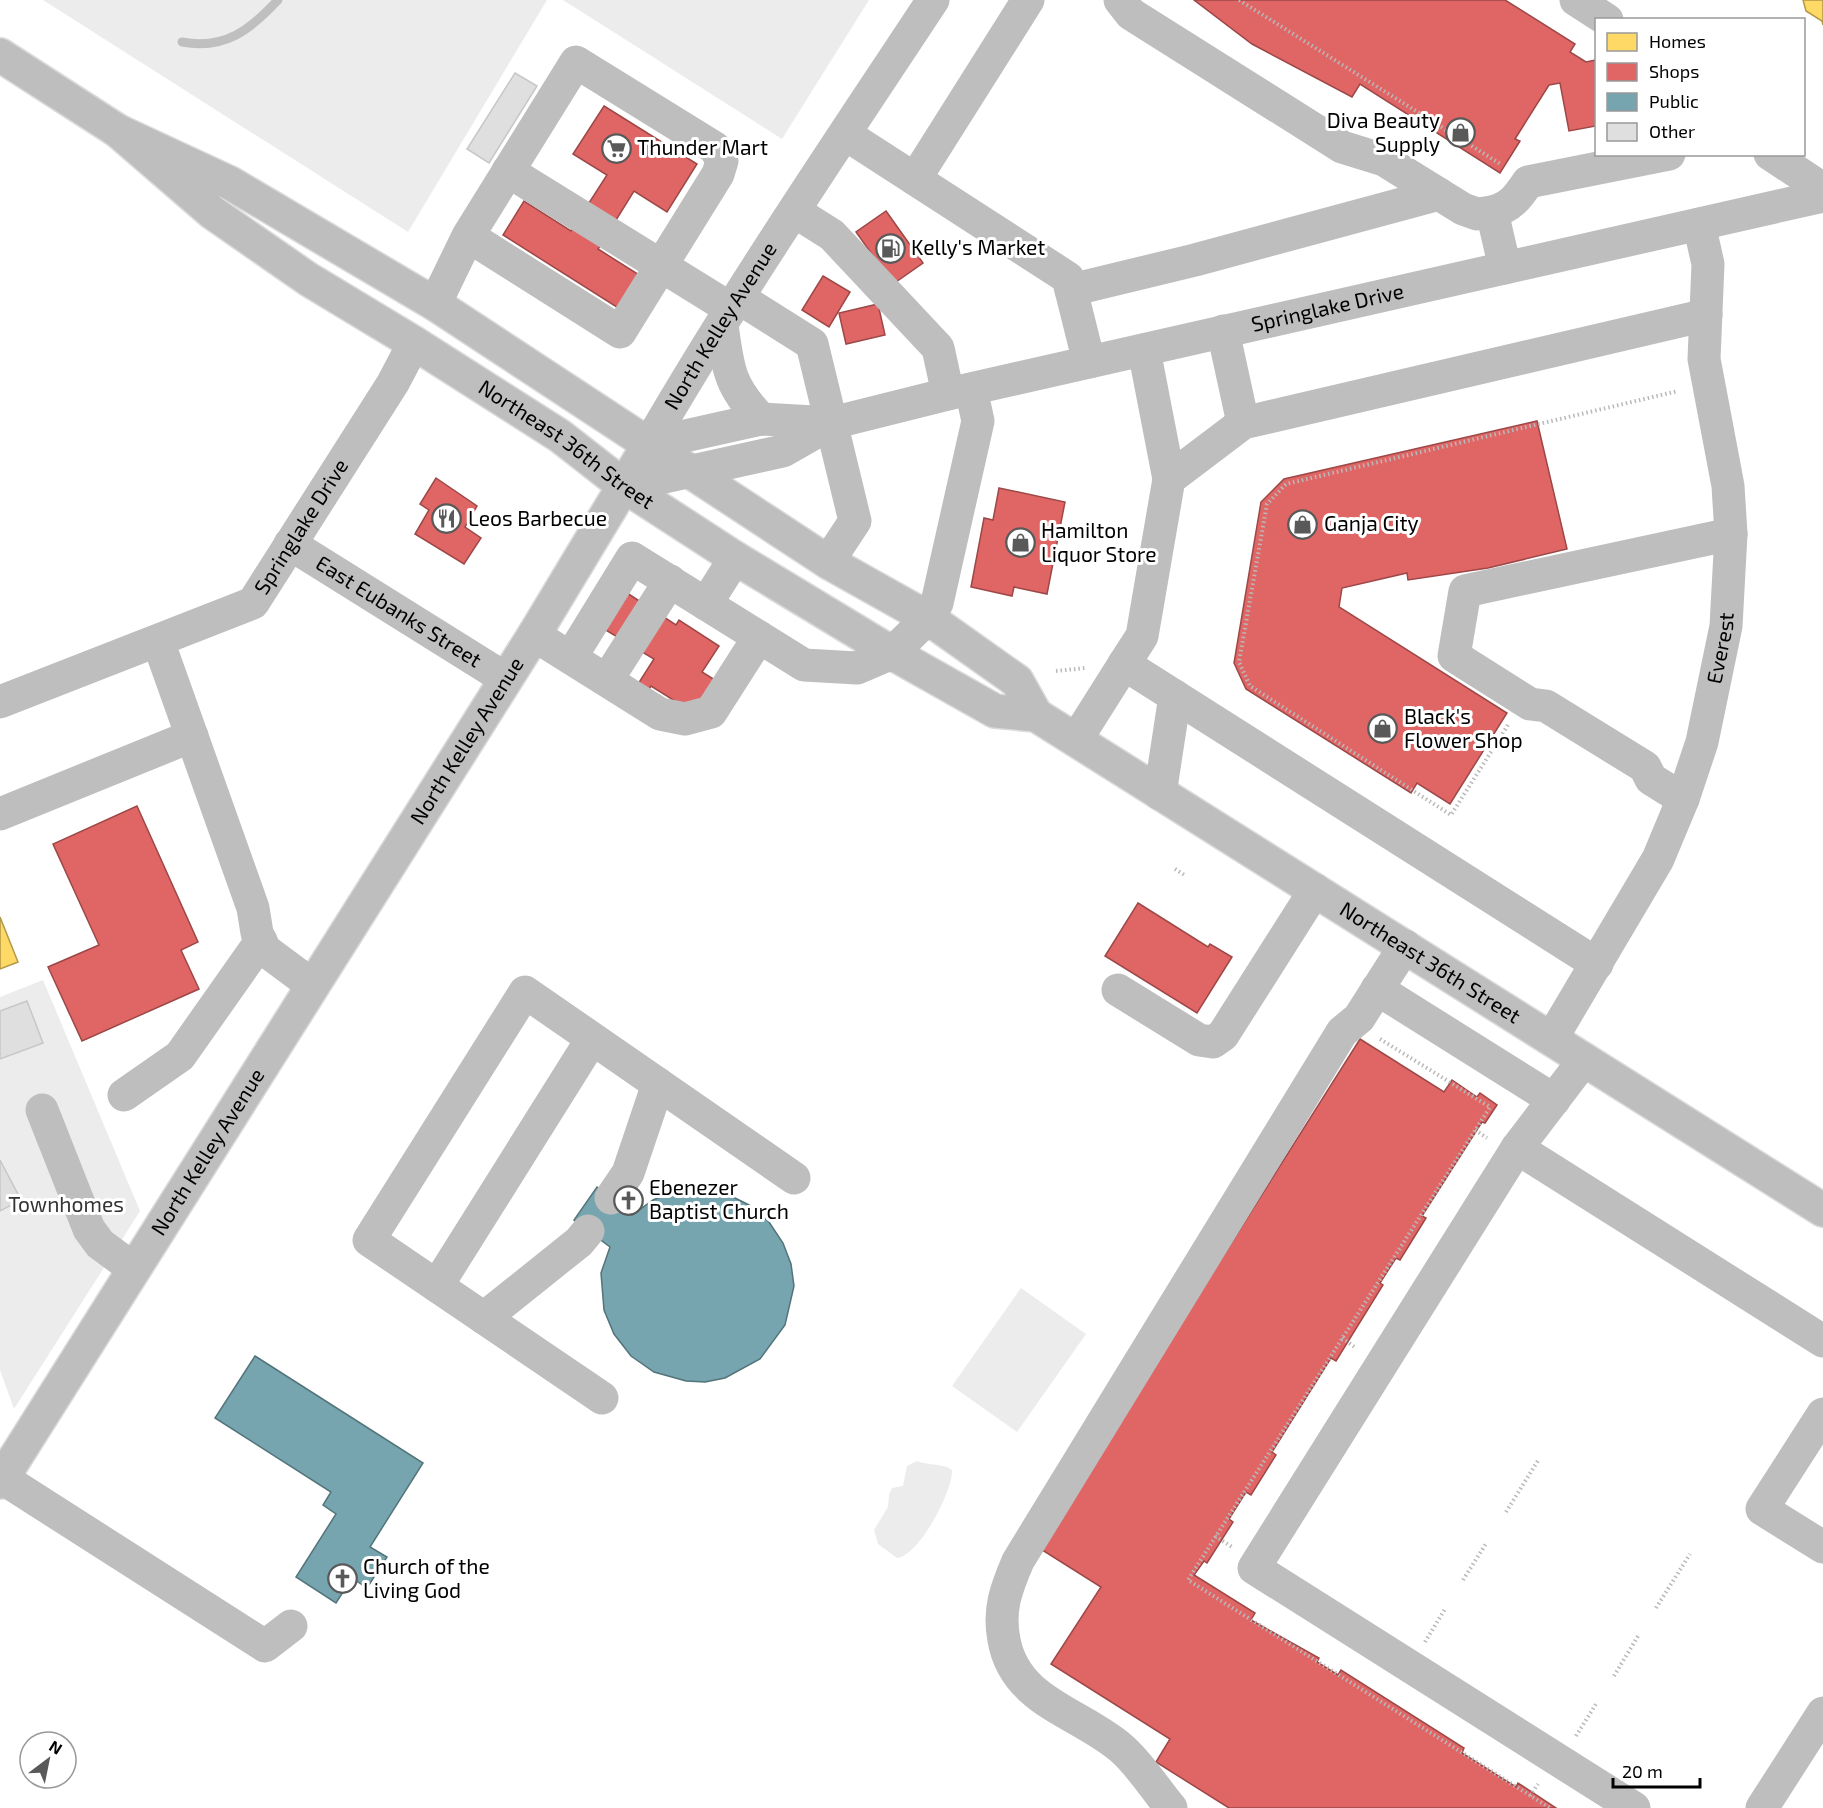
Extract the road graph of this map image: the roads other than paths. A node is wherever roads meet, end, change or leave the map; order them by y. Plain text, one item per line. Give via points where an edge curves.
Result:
1 (933, 0) edge
2 (1028, 0) edge
3 (1120, 0) edge
4 (1576, 0) edge
5 (1604, 18) edge
6 (0, 56) edge
7 (118, 131) junction
8 (845, 134) junction
9 (1660, 156) edge
10 (1773, 156) edge
11 (508, 171) junction
12 (915, 179) junction
13 (1823, 189) edge
14 (1439, 194) junction
15 (1823, 196) edge
16 (794, 211) junction
17 (1492, 212) junction
18 (1699, 224) junction
19 (468, 236) junction
20 (661, 266) junction
21 (1505, 268) junction
22 (1071, 290) junction
23 (435, 304) junction
24 (731, 311) junction
25 (1706, 315) junction
26 (1223, 331) junction
27 (414, 343) junction
28 (1144, 350) junction
29 (1089, 362) junction
30 (960, 391) junction
31 (761, 419) junction
32 (832, 423) junction
33 (1243, 423) junction
34 (649, 444) junction
35 (689, 472) junction
36 (1170, 479) junction
37 (624, 486) junction
38 (1731, 534) junction
39 (291, 544) junction
40 (735, 558) junction
41 (828, 562) junction
42 (670, 581) junction
43 (706, 604) junction
44 (928, 618) junction
45 (534, 634) junction
46 (759, 636) junction
47 (158, 641) junction
48 (892, 653) junction
49 (571, 657) junction
50 (1124, 664) junction
51 (506, 679) junction
52 (608, 680) junction
53 (1175, 696) junction
54 (0, 702) edge
55 (1036, 715) junction
56 (192, 736) junction
57 (1076, 740) junction
58 (1160, 794) junction
59 (1683, 799) junction
60 (0, 814) edge
61 (1315, 890) junction
62 (261, 941) junction
63 (1405, 946) junction
64 (1597, 964) junction
65 (312, 985) junction
66 (1118, 990) dead end
67 (1377, 990) junction
68 (1552, 1038) junction
69 (592, 1039) junction
70 (1584, 1060) junction
71 (658, 1084) junction
72 (124, 1095) dead end
73 (1554, 1100) junction
74 (42, 1110) dead end
75 (1517, 1148) junction
76 (794, 1178) dead end
77 (611, 1198) dead end
78 (1823, 1210) edge
79 (588, 1231) dead end
80 (134, 1269) junction
81 (437, 1286) junction
82 (484, 1318) junction
83 (1823, 1341) edge
84 (602, 1398) dead end
85 (1823, 1414) edge
86 (1, 1480) edge
87 (1823, 1547) edge
88 (291, 1626) dead end
89 (1823, 1713) edge
90 (1171, 1808) edge
91 (1634, 1808) edge
92 (1762, 1808) edge

1 - 8 main road, North Kelley Avenue
2 - 12 main road
3 - 14 main road via 1131,14 1342,147 1384,160
4 - 5 main road
6 - 7 main road, Northeast 36th Street
7 - 23 main road, Northeast 36th Street via 230,183
7 - 27 main road, Northeast 36th Street via 213,213 308,279
8 - 12 main road
8 - 16 main road, North Kelley Avenue
9 - 17 main road via 1528,182 1515,201
10 - 13 main road
11 - 19 main road, Springlake Drive
11 - 20 main road
11 - 20 main road, Springlake Drive via 576,62 715,148 722,161 718,174
12 - 22 main road via 1068,278
14 - 17 main road via 1477,214
14 - 22 main road
15 - 18 main road, Springlake Drive
16 - 24 main road, North Kelley Avenue
16 - 30 main road via 832,235 938,348
17 - 21 main road
18 - 21 main road, Springlake Drive
18 - 25 main road, Everest via 1708,264
19 - 20 main road via 620,332
19 - 23 main road, Springlake Drive
20 - 24 main road
21 - 26 main road, Springlake Drive
22 - 29 main road
23 - 27 main road, Springlake Drive
23 - 34 main road, Northeast 36th Street
24 - 31 main road via 729,375
24 - 32 main road via 812,344
24 - 34 main road, North Kelley Avenue
25 - 33 main road
25 - 38 main road, Everest via 1704,359 1728,486
26 - 28 main road, Springlake Drive
26 - 33 main road
27 - 37 main road, Northeast 36th Street via 560,436
27 - 39 main road, Springlake Drive
28 - 29 main road, Springlake Drive
28 - 36 main road
29 - 30 main road, Springlake Drive
30 - 32 main road, Springlake Drive
30 - 44 main road via 978,421 942,584
31 - 32 main road, Springlake Drive
31 - 34 main road, Springlake Drive
32 - 35 main road, Springlake Drive via 783,451
32 - 41 main road via 855,521
33 - 36 main road
34 - 35 main road, Northeast 36th Street
34 - 37 main road, North Kelley Avenue
35 - 37 main road, Springlake Drive
35 - 41 main road, Northeast 36th Street
36 - 50 main road via 1142,636
37 - 40 main road, Northeast 36th Street
37 - 45 main road, North Kelley Avenue
38 - 59 main road, Everest via 1726,626 1702,742
38 - 59 main road via 1466,591 1454,656 1530,704 1546,705 1645,767 1651,780
39 - 47 main road, Springlake Drive via 253,603
39 - 51 main road, East Eubanks Street
40 - 43 main road
40 - 48 main road, Northeast 36th Street
41 - 44 main road, Northeast 36th Street
42 - 43 main road
42 - 49 main road via 632,558
42 - 52 main road
43 - 46 main road
44 - 48 main road
44 - 55 main road, Northeast 36th Street via 1017,681
45 - 49 main road
45 - 51 main road, North Kelley Avenue
46 - 48 main road via 804,665 857,668
46 - 52 main road via 711,712 685,719 660,714
47 - 54 main road, Springlake Drive
47 - 56 main road
48 - 55 main road, Northeast 36th Street via 995,711
49 - 52 main road
50 - 53 main road
50 - 57 main road
51 - 65 main road, North Kelley Avenue
53 - 58 main road
53 - 64 main road
55 - 57 main road, Northeast 36th Street
56 - 60 main road
56 - 62 main road
57 - 58 main road, Northeast 36th Street
58 - 61 main road, Northeast 36th Street
59 - 64 main road, Everest via 1658,859
61 - 63 main road, Northeast 36th Street
61 - 66 main road via 1223,1035 1213,1042 1199,1040
62 - 65 main road via 265,950
62 - 72 main road via 180,1056
63 - 67 main road
63 - 68 main road, Northeast 36th Street
64 - 68 main road, Everest
65 - 80 main road, North Kelley Avenue
67 - 73 main road
67 - 90 main road via 1359,1018 1342,1032 1018,1561 1004,1592 1000,1621 1007,1657 1018,1678 1122,1748
68 - 70 main road, Northeast 36th Street
69 - 71 main road
69 - 81 main road
69 - 81 main road via 525,992 406,1181 369,1240
70 - 73 main road
70 - 78 main road, Northeast 36th Street
71 - 76 main road
71 - 77 main road via 628,1173
73 - 75 main road
74 - 80 main road via 88,1229 100,1244
75 - 83 main road
75 - 91 main road via 1254,1568
79 - 82 main road
80 - 86 main road, North Kelley Avenue
81 - 82 main road
82 - 84 main road
85 - 87 main road via 1762,1509
86 - 88 main road via 265,1646
89 - 92 main road

